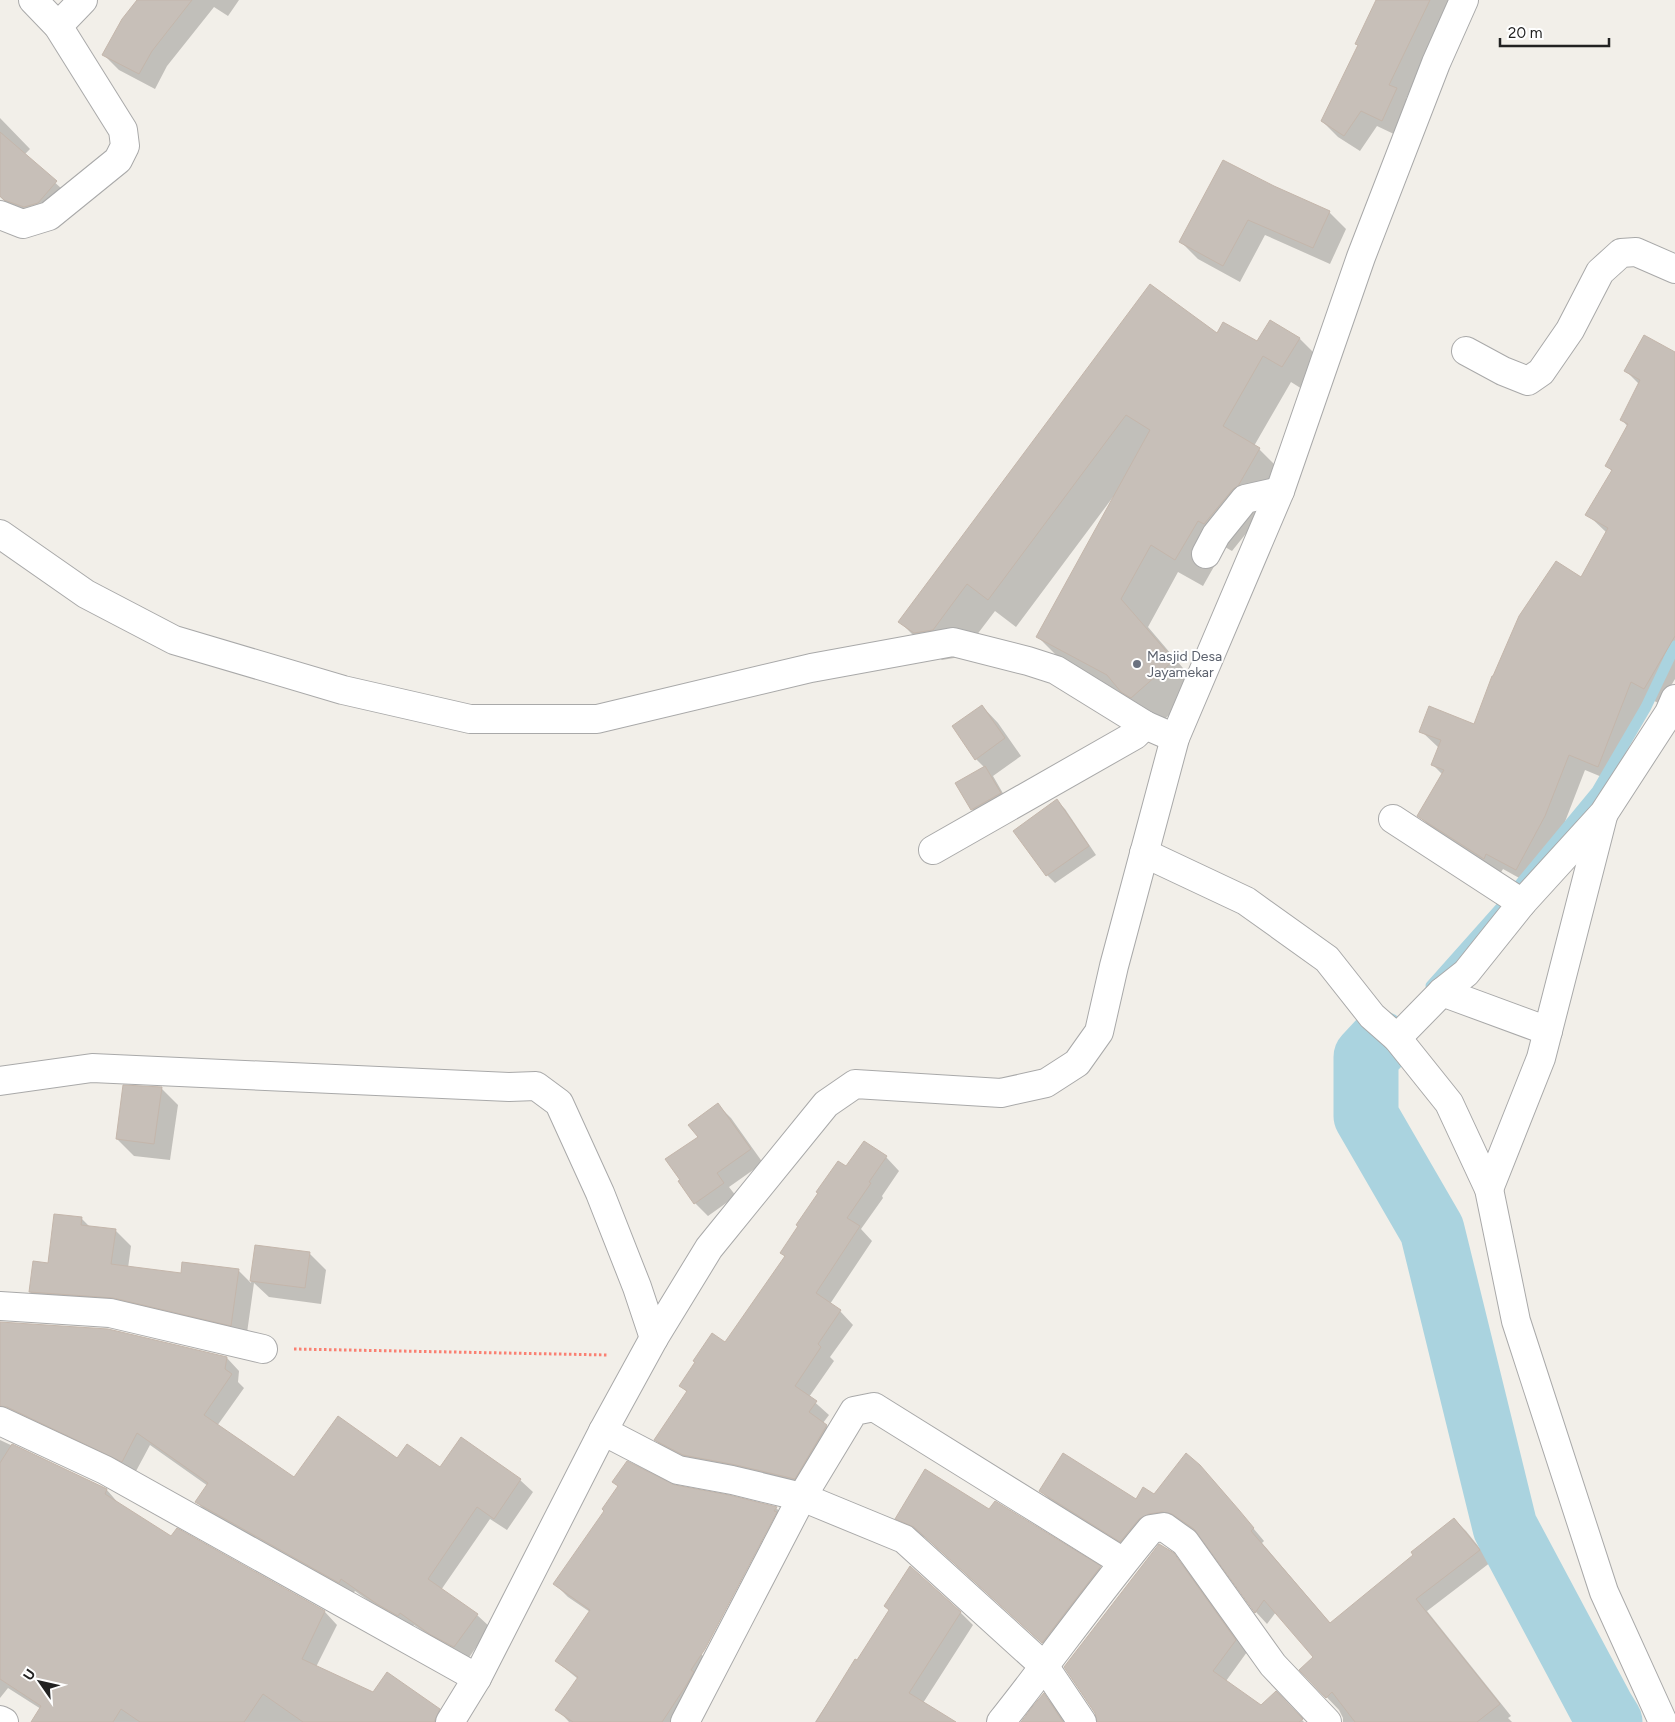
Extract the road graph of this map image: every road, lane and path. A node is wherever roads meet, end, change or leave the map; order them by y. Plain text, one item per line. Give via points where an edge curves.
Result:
1 (33, 0) edge
2 (83, 0) edge
3 (1464, 0) edge
4 (58, 26) junction
5 (0, 215) edge
6 (1675, 269) edge
7 (1466, 351) dead end
8 (1280, 491) junction
9 (0, 534) edge
10 (1206, 554) dead end
11 (1675, 699) edge
12 (1145, 725) junction
13 (1174, 738) junction
14 (1604, 813) junction
15 (1393, 820) dead end
16 (933, 850) dead end
17 (1144, 853) junction
18 (1522, 903) junction
19 (1442, 992) junction
20 (1548, 1031) junction
21 (1398, 1038) junction
22 (0, 1080) edge
23 (1489, 1190) junction
24 (0, 1306) edge
25 (649, 1347) junction
26 (263, 1349) joint
27 (0, 1422) edge
28 (603, 1431) junction
29 (802, 1497) junction
30 (1123, 1562) junction
31 (1045, 1667) junction
32 (478, 1678) junction
33 (0, 1720) edge
34 (4, 1722) edge
35 (450, 1722) edge
36 (685, 1722) edge
37 (1001, 1722) edge
38 (1082, 1722) edge
39 (1327, 1722) edge
40 (1663, 1722) edge

1 - 4 street
2 - 4 street
3 - 8 street via 1436,63 1361,257
4 - 5 street via 123,130 126,146 118,160 49,216 24,224
6 - 7 street via 1636,252 1615,257 1600,272 1570,330 1541,372 1528,381
8 - 10 street via 1245,499 1216,535
8 - 13 street
9 - 12 street via 86,594 174,640 343,690 470,719 597,719 811,668 953,642 1056,670
11 - 14 street
12 - 13 street
12 - 16 street via 1135,735
13 - 17 street
14 - 18 street
14 - 20 street
15 - 18 street
17 - 21 street via 1246,901 1327,959 1372,1016
17 - 25 street via 1099,1032 1077,1063 1046,1083 1001,1093 855,1084 826,1104 709,1248
18 - 19 street via 1466,973
19 - 20 street
19 - 21 street
20 - 23 street via 1541,1058
21 - 23 street via 1449,1103
22 - 25 street via 92,1068 536,1086 559,1103 600,1193 637,1286
23 - 40 street via 1516,1321 1562,1465 1604,1592
24 - 26 street via 110,1313
25 - 26 path
25 - 28 street
27 - 32 street via 105,1470
28 - 29 street via 678,1470
28 - 32 street
29 - 30 street via 854,1411 874,1407
29 - 31 street via 904,1539
29 - 36 street
30 - 31 street
30 - 39 street via 1151,1529 1164,1527 1185,1542 1273,1665
31 - 37 street
31 - 38 street
32 - 35 street
33 - 34 street

